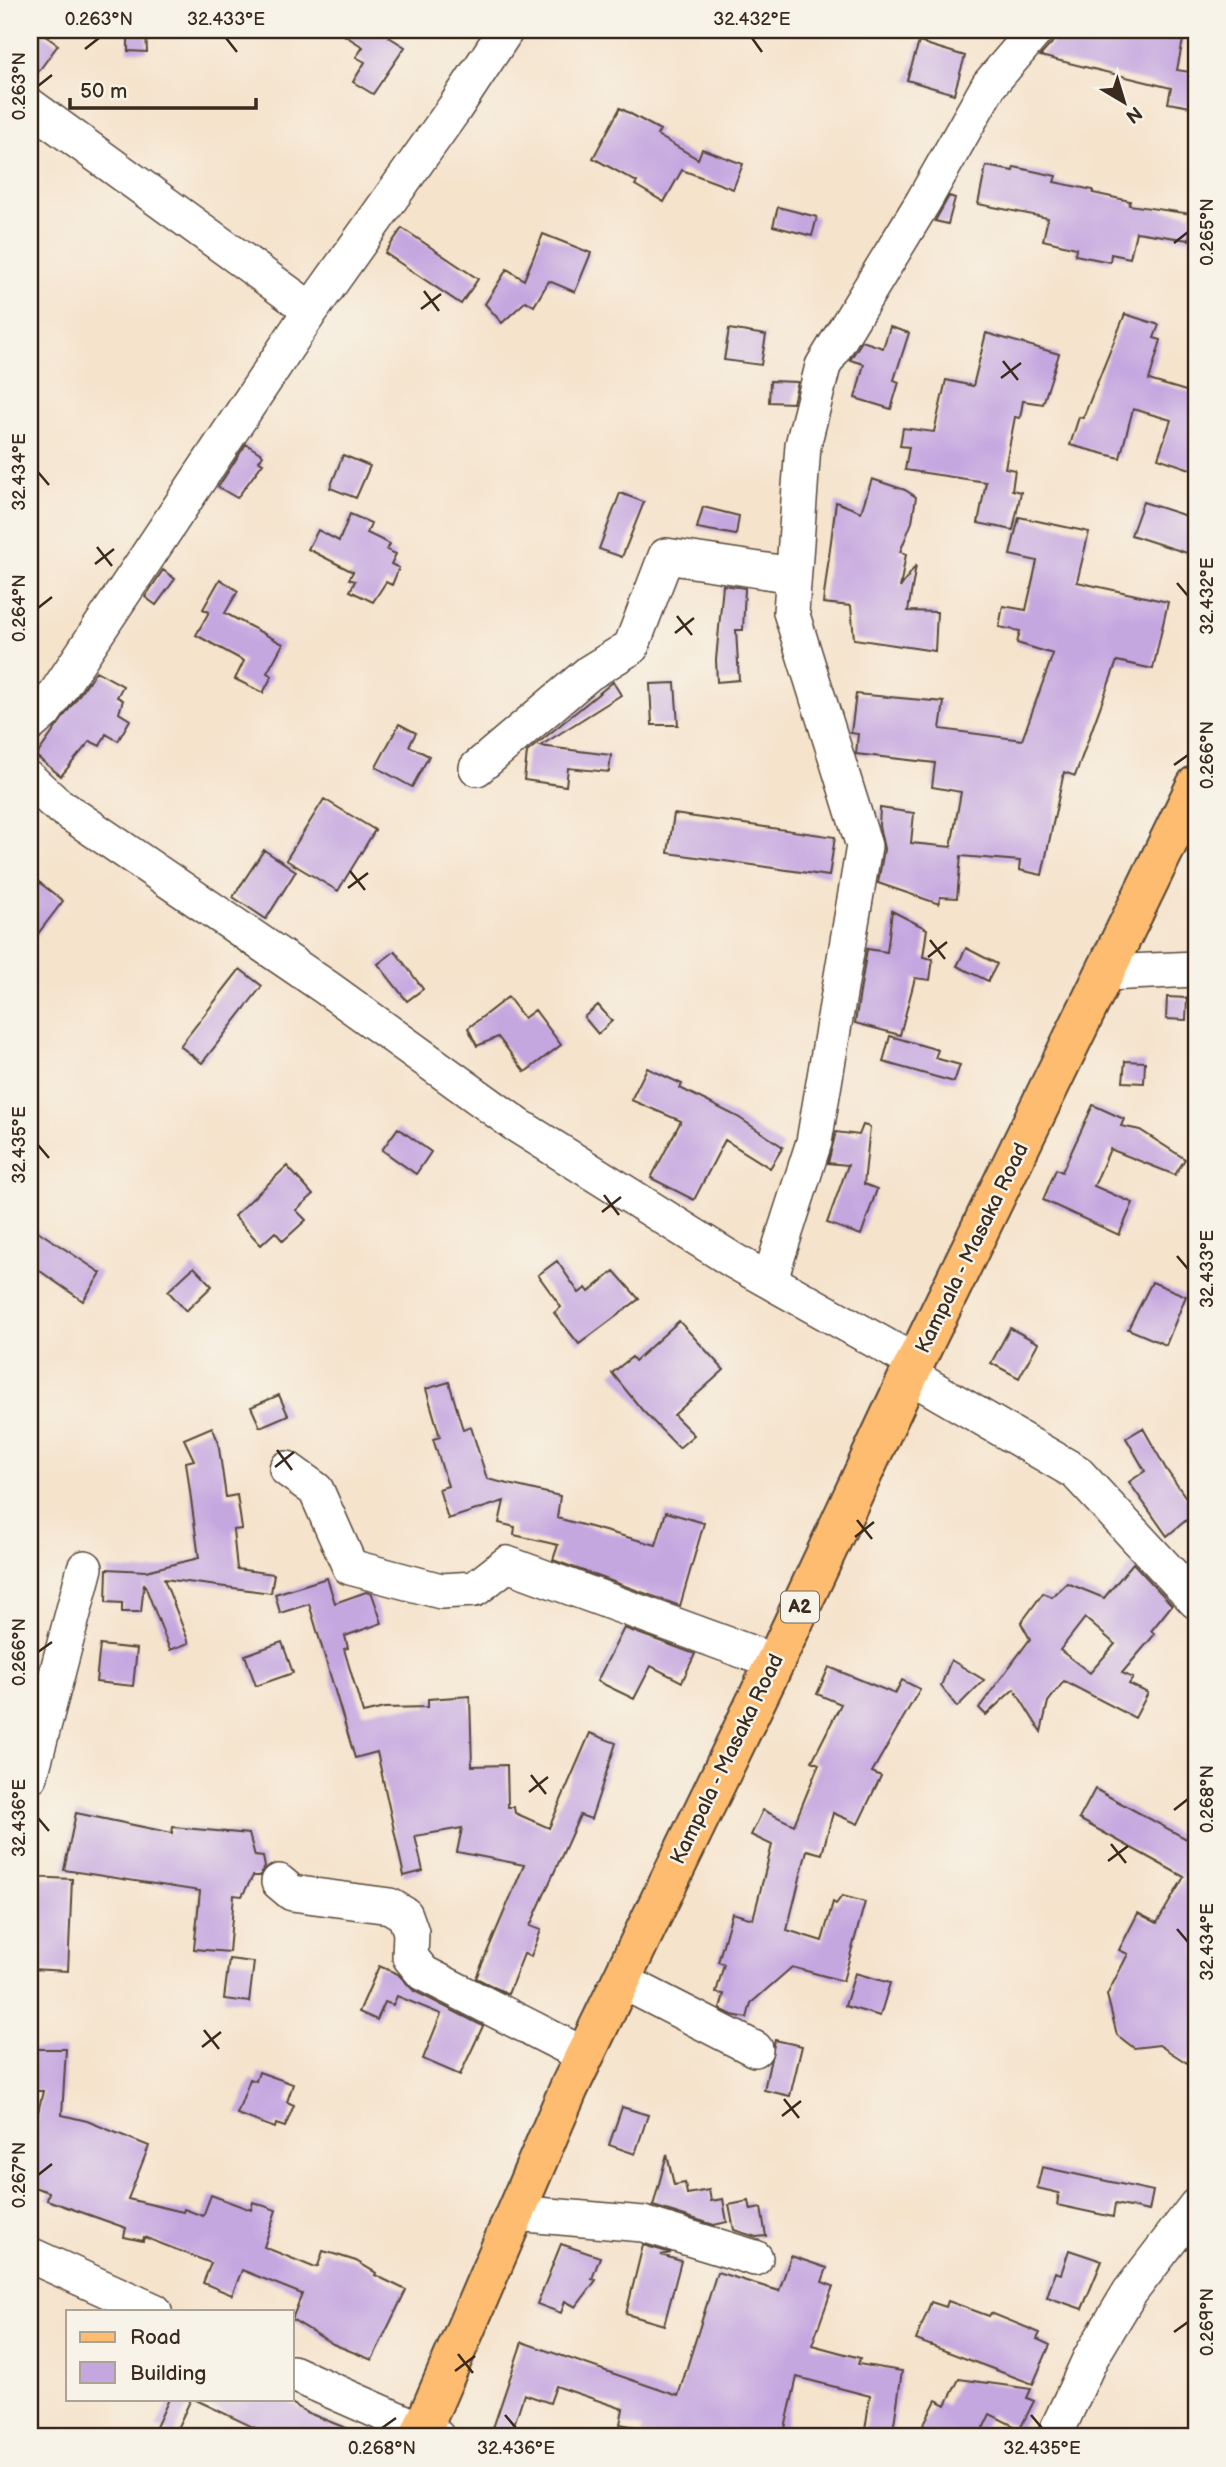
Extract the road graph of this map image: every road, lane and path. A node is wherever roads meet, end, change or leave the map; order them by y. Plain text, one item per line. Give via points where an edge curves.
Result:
1 (506, 30) edge
2 (1035, 30) edge
3 (30, 106) edge
4 (311, 310) junction
5 (793, 575) junction
6 (30, 724) edge
7 (477, 768) dead end
8 (30, 780) edge
9 (1196, 785) edge
10 (1196, 969) edge
11 (1106, 973) junction
12 (770, 1279) junction
13 (912, 1369) junction
14 (287, 1469) dead end
15 (85, 1568) dead end
16 (1196, 1601) edge
17 (775, 1662) junction
18 (30, 1776) edge
19 (279, 1882) dead end
20 (620, 1980) junction
21 (755, 2049) dead end
22 (584, 2055) junction
23 (1196, 2206) edge
24 (514, 2213) junction
25 (30, 2255) edge
26 (755, 2258) dead end
27 (152, 2310) edge
28 (294, 2374) edge
29 (426, 2435) edge
30 (1054, 2437) edge

1 - 4 street
2 - 5 street via 989,85 823,366 803,445
3 - 4 street
4 - 6 street via 44,712
5 - 7 street via 666,556 631,647 589,673
5 - 12 street via 791,612 864,846 814,1142
8 - 12 street via 55,803 327,988 517,1125
9 - 11 main road, Kampala - Masaka Road / A2
10 - 11 street
11 - 13 main road, Kampala - Masaka Road / A2
12 - 13 street
13 - 16 street via 1076,1472
13 - 17 main road, Kampala - Masaka Road / A2
14 - 17 street via 316,1490 350,1567 440,1591 475,1589 508,1564
15 - 18 street
17 - 20 main road, Kampala - Masaka Road / A2
19 - 22 street via 292,1893 390,1906 405,1915 411,1932 410,1957 423,1973
20 - 21 street
20 - 22 main road, Kampala - Masaka Road / A2
22 - 24 main road, Kampala - Masaka Road / A2
23 - 30 street via 1123,2303 1090,2357
24 - 26 street via 643,2224
24 - 29 main road, Kampala - Masaka Road / A2
25 - 27 street
28 - 29 street

